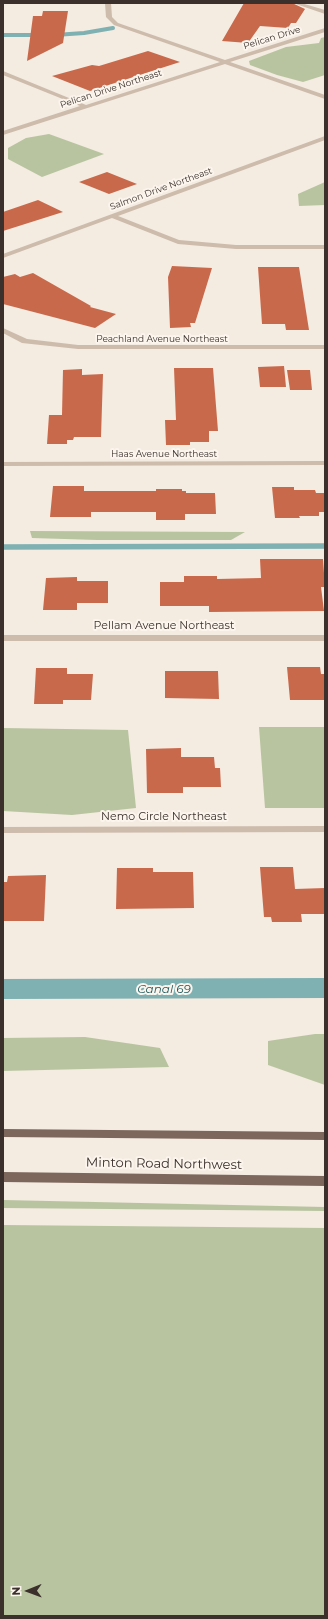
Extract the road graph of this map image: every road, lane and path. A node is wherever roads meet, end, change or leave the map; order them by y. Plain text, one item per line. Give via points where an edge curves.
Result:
1 (108, 3) edge
2 (296, 3) edge
3 (325, 12) edge
4 (325, 30) edge
5 (224, 62) junction
6 (3, 73) edge
7 (325, 97) edge
8 (87, 107) junction
9 (3, 133) edge
10 (325, 138) edge
11 (114, 216) junction
12 (325, 247) edge
13 (3, 256) edge
14 (3, 330) edge
15 (325, 347) edge
16 (325, 463) edge
17 (3, 464) edge
18 (3, 638) edge
19 (325, 638) edge
20 (325, 829) edge
21 (3, 830) edge
22 (3, 1133) edge
23 (325, 1136) edge
24 (3, 1177) edge
25 (325, 1181) edge

1 - 5 street via 108,17 116,24
2 - 3 street
4 - 5 street, Pelican Drive
5 - 7 street
5 - 8 street, Pelican Drive Northeast
6 - 8 street
8 - 9 street, Pelican Drive Northeast
10 - 11 street, Salmon Drive Northeast
11 - 12 street via 178,242 236,247
11 - 13 street, Salmon Drive Northeast
14 - 15 street, Peachland Avenue Northeast via 25,341 78,347
16 - 17 street, Haas Avenue Northeast
18 - 19 street, Pellam Avenue Northeast
20 - 21 street, Nemo Circle Northeast
22 - 23 main road
24 - 25 main road, Minton Road Northwest

